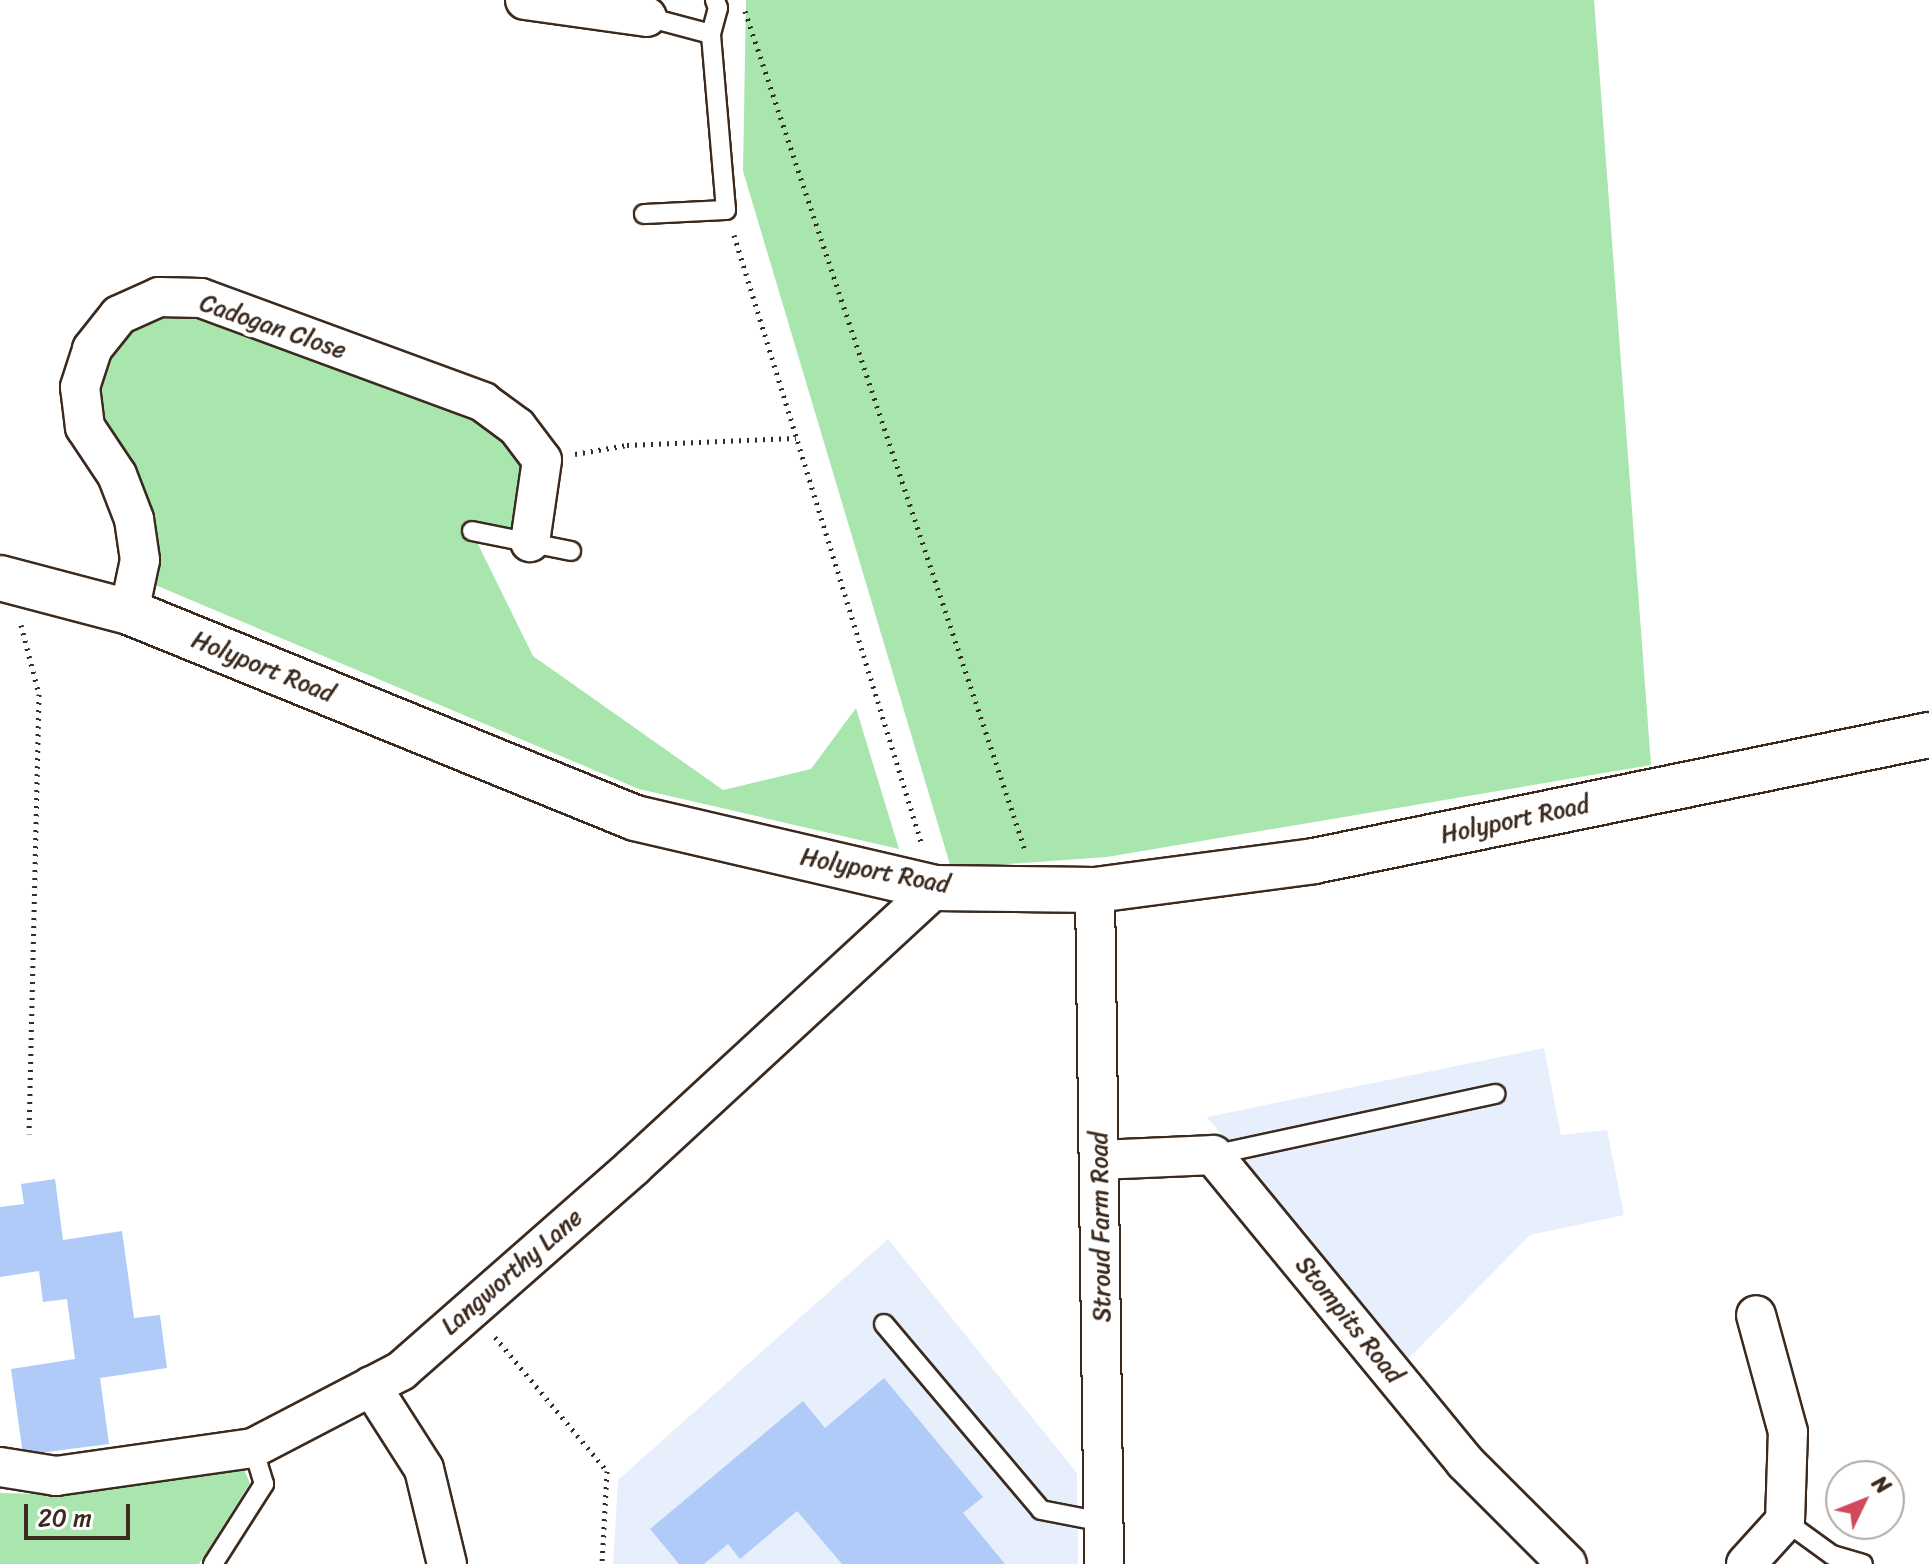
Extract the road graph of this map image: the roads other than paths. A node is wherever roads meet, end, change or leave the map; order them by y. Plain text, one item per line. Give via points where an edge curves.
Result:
1 (525, 0) edge
2 (717, 4) edge
3 (648, 9) edge
4 (711, 34) junction
5 (644, 214) dead end
6 (472, 531) dead end
7 (530, 542) junction
8 (571, 551) dead end
9 (5, 579) edge
10 (129, 612) junction
11 (1929, 735) edge
12 (935, 888) junction
13 (1095, 890) junction
14 (1495, 1094) dead end
15 (1213, 1155) junction
16 (1100, 1160) junction
17 (1756, 1315) dead end
18 (884, 1324) dead end
19 (371, 1386) junction
20 (253, 1448) junction
21 (0, 1467) edge
22 (1785, 1521) junction
23 (1103, 1522) junction
24 (213, 1564) edge
25 (447, 1564) edge
26 (1104, 1564) edge
27 (1567, 1564) edge
28 (1746, 1564) edge
29 (1863, 1564) edge

1 - 3 street
2 - 4 lane
3 - 4 lane
4 - 5 lane via 726,210
6 - 7 lane
7 - 8 lane
7 - 10 street, Cadogan Close via 542,460 517,427 483,402 201,298 159,297 119,315 92,349 80,387 85,427 117,475 134,519 140,560
9 - 10 street, Holyport Road
10 - 12 street, Holyport Road via 635,818
11 - 13 street, Holyport Road via 1314,861
12 - 13 street, Holyport Road
12 - 19 street, Langworthy Lane via 633,1167 401,1371
13 - 16 street, Stroud Farm Road
14 - 15 lane
15 - 16 street
15 - 27 street, Stompits Road via 1465,1462
16 - 23 street, Stroud Farm Road
17 - 22 street via 1788,1432
18 - 23 lane via 1041,1510
19 - 20 street, Langworthy Lane
19 - 25 street via 424,1469
20 - 21 street, Langworthy Lane via 56,1476
20 - 24 lane via 264,1484
22 - 28 street
22 - 29 lane via 1832,1555
23 - 26 street, Stroud Farm Road

